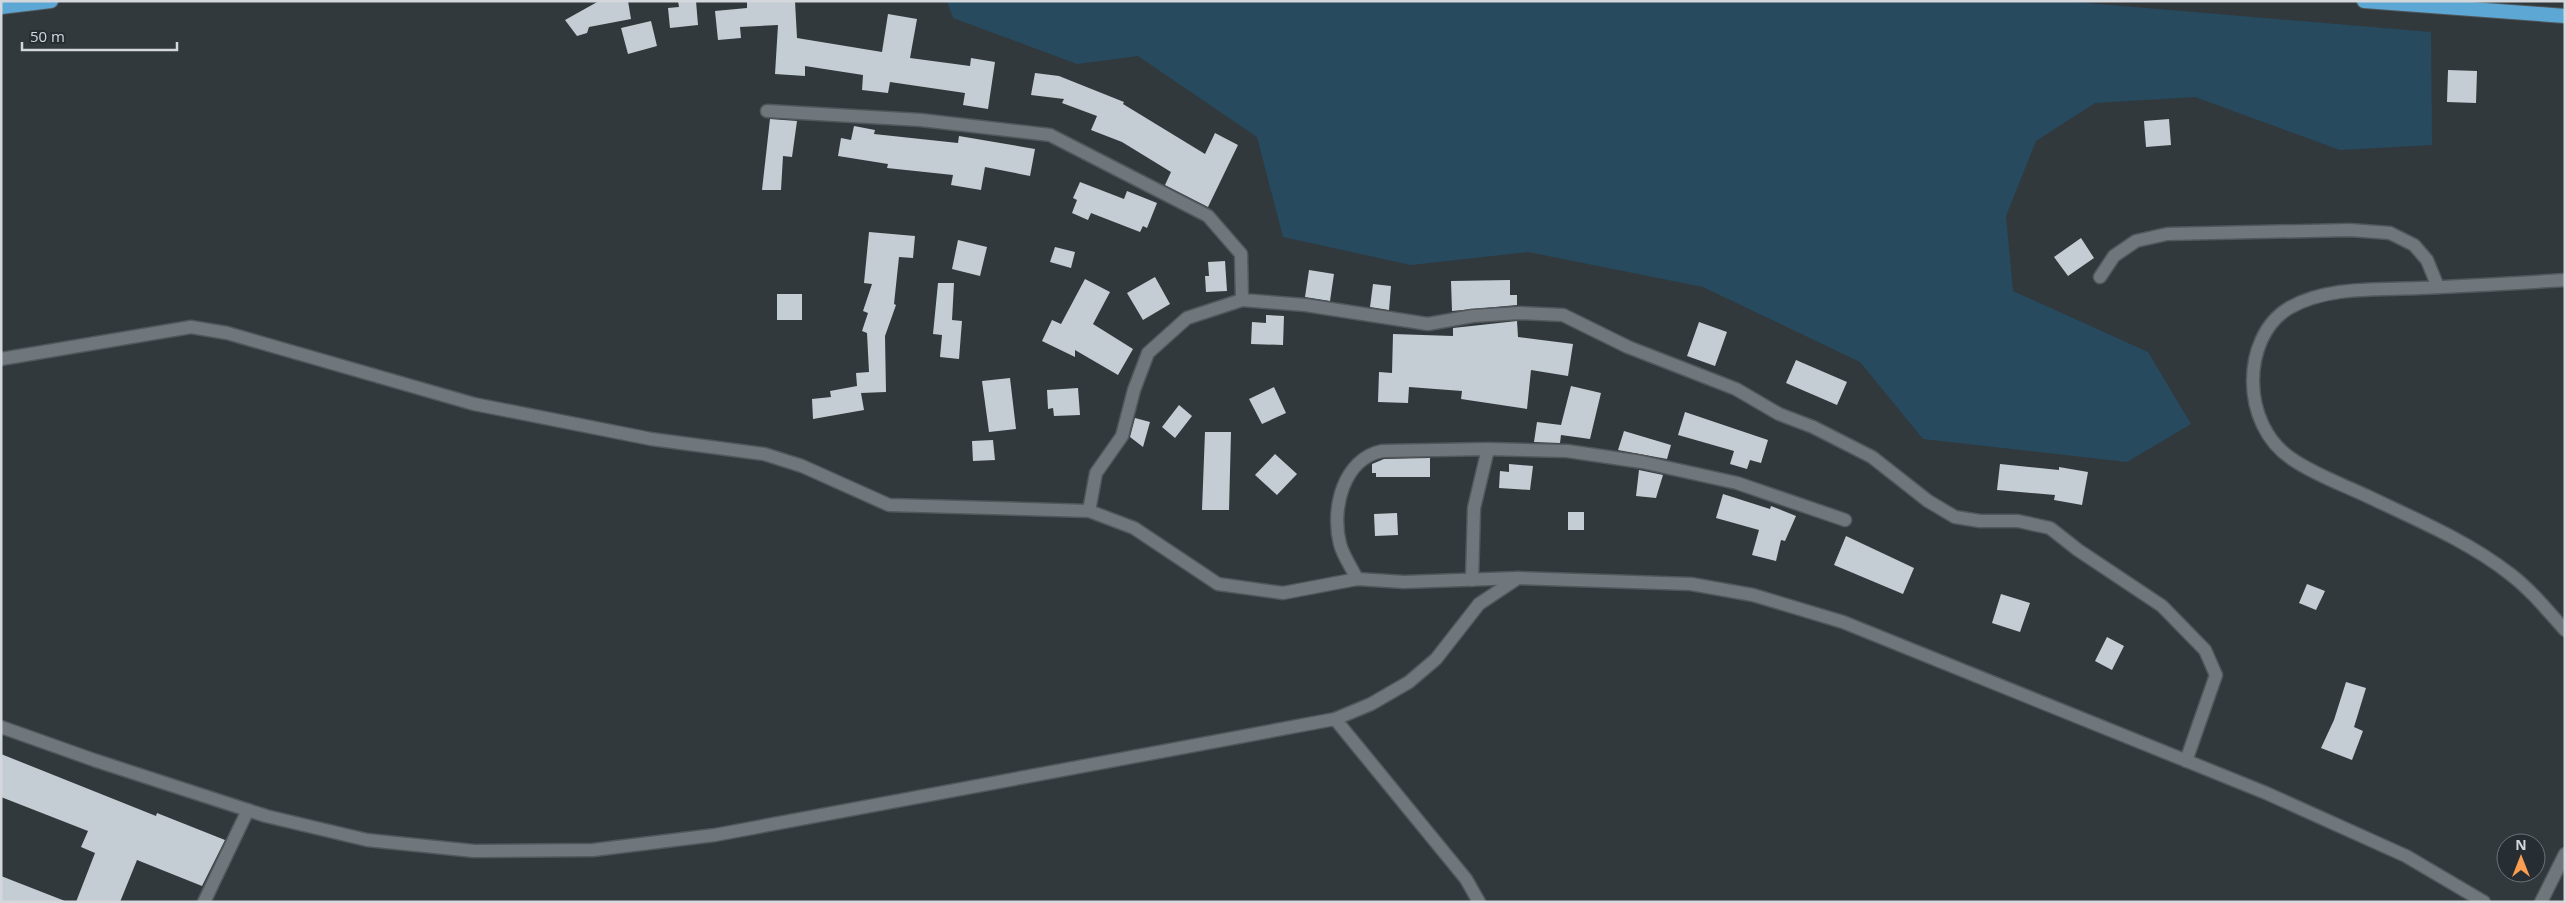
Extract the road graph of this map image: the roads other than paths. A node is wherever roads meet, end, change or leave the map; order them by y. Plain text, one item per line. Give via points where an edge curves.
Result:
1 (51, 1) edge
2 (2364, 1) edge
3 (1, 7) edge
4 (2488, 11) junction
5 (2565, 16) edge
6 (2565, 23) edge
7 (767, 111) dead end
8 (2100, 278) dead end
9 (2565, 280) edge
10 (2438, 287) junction
11 (1242, 300) junction
12 (1, 359) edge
13 (1488, 449) junction
14 (1089, 511) junction
15 (1845, 520) dead end
16 (1518, 578) junction
17 (1357, 579) junction
18 (1472, 580) junction
19 (2565, 630) edge
20 (1335, 718) junction
21 (1, 727) edge
22 (2186, 761) junction
23 (248, 810) junction
24 (2565, 854) edge
25 (204, 902) edge
26 (1479, 902) edge
27 (2484, 902) edge
28 (2541, 902) edge

1 - 3 highway
2 - 4 highway
4 - 5 highway
4 - 6 highway
7 - 11 street via 922,120 1050,136 1208,216 1241,254
8 - 10 street via 2114,256 2136,241 2167,234 2350,230 2390,232 2414,245 2426,260
9 - 10 street
10 - 19 street via 2329,294 2307,299 2288,309 2263,336 2256,352 2253,384 2256,410 2266,432 2290,458 2436,529 2491,560 2534,594
11 - 14 street via 1187,318 1148,353 1122,436 1096,473
11 - 22 street via 1305,305 1428,324 1472,316 1563,315 1628,348 1736,389 1779,414 1822,431 1872,457 1928,501 1955,517 2018,521 2050,528 2162,606 2205,650 2216,675
12 - 14 street via 191,326 227,333 474,404 651,439 764,454 802,466 889,505
13 - 15 street via 1566,451 1642,462 1737,483
13 - 17 street via 1382,451 1368,454 1357,464 1341,490 1337,517 1340,545
13 - 18 street via 1474,508
14 - 17 street via 1134,528 1218,584 1283,593
16 - 18 street
16 - 20 street via 1479,604 1436,658 1410,682 1372,704
16 - 22 street via 1691,584 1753,595 1843,622
17 - 18 street via 1404,582
20 - 23 street via 715,835 592,850 474,851 367,840
20 - 26 street via 1466,879
21 - 23 street
22 - 27 street via 2406,856
23 - 25 street
24 - 28 street

